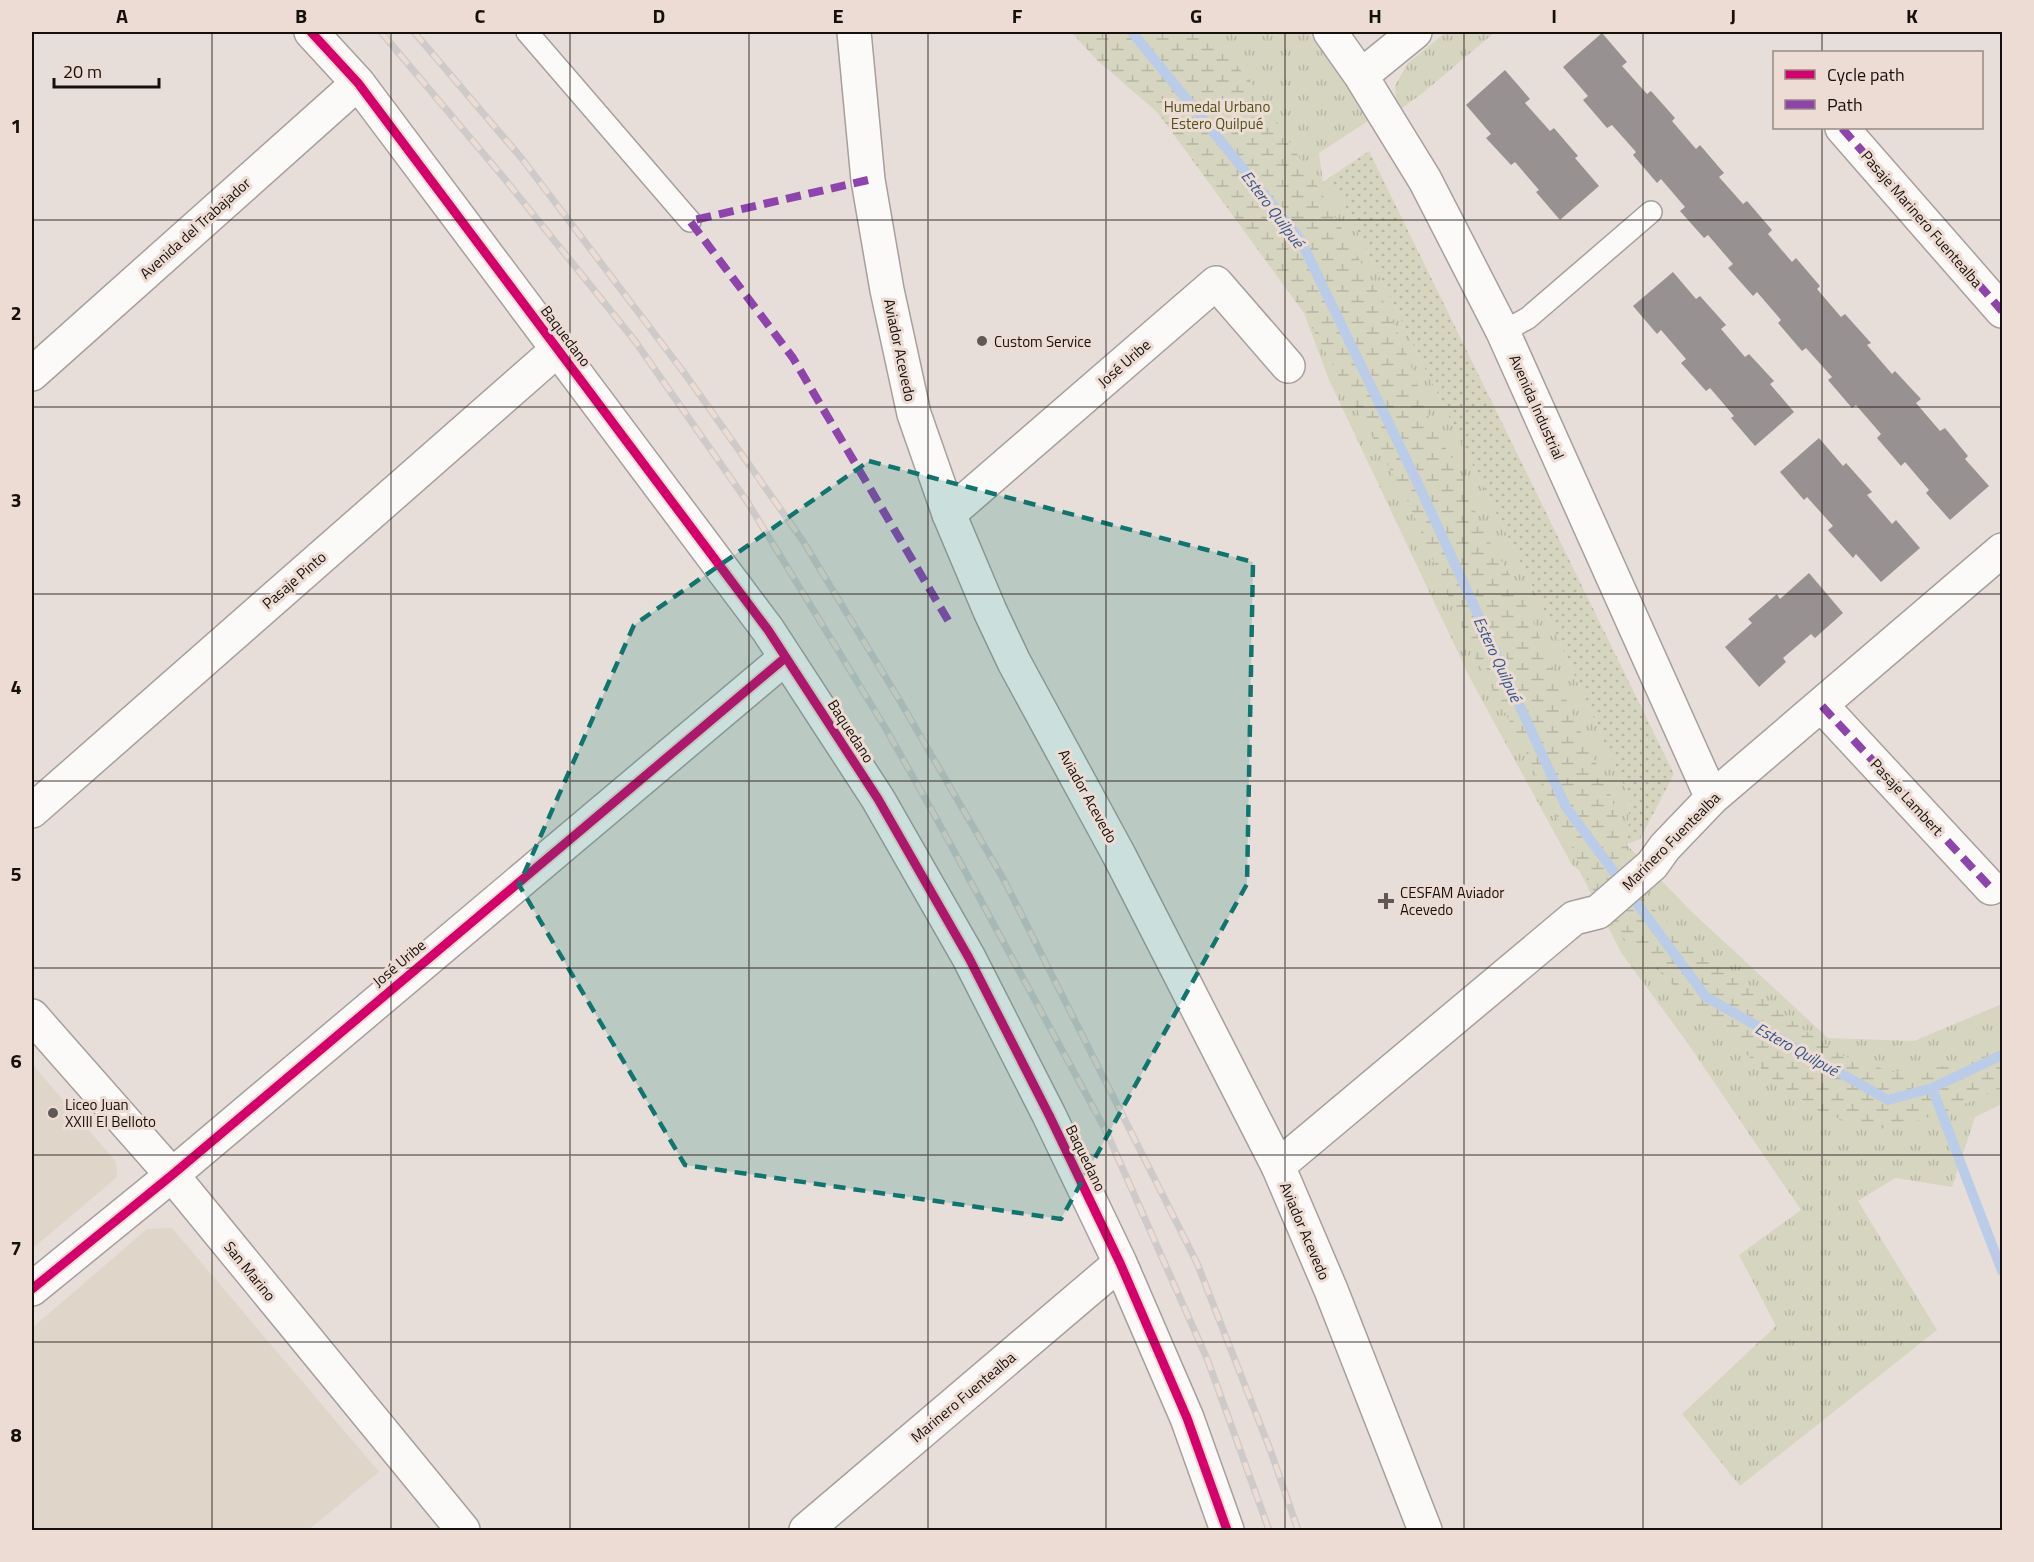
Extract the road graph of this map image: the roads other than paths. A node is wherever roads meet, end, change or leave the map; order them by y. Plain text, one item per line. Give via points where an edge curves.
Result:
1 (311, 32) edge
2 (527, 32) edge
3 (854, 32) edge
4 (1330, 32) edge
5 (1415, 32) edge
6 (1361, 76) junction
7 (358, 82) junction
8 (1843, 129) edge
9 (1651, 212) dead end
10 (690, 221) dead end
11 (2002, 311) edge
12 (1503, 332) junction
13 (557, 350) junction
14 (1288, 366) dead end
15 (32, 374) edge
16 (949, 514) junction
17 (2002, 550) edge
18 (785, 658) junction
19 (1822, 706) junction
20 (1712, 798) junction
21 (32, 811) edge
22 (1991, 888) dead end
23 (32, 1016) edge
24 (1278, 1166) junction
25 (172, 1175) junction
26 (1120, 1263) junction
27 (32, 1289) edge
28 (463, 1530) edge
29 (806, 1530) edge
30 (1227, 1530) edge
31 (1425, 1530) edge

1 - 7 street, Baquedano
2 - 10 lane
3 - 16 street, Aviador Acevedo via 868,180 887,290 914,414
4 - 6 street, Avenida Industrial
5 - 6 street
6 - 12 street, Avenida Industrial via 1425,180
7 - 13 street, Baquedano
7 - 15 street, Avenida del Trabajador
8 - 11 street, Pasaje Marinero Fuentealba
9 - 12 lane via 1528,318
12 - 20 street, Avenida Industrial
13 - 18 street, Baquedano
13 - 21 street, Pasaje Pinto
14 - 16 street, José Uribe via 1216,284
16 - 24 street, Aviador Acevedo via 1014,662 1119,855
17 - 19 street, Marinero Fuentealba
18 - 25 street, José Uribe
18 - 26 street, Baquedano via 878,798 969,958
19 - 20 street, Marinero Fuentealba
19 - 22 street, Pasaje Lambert
20 - 24 street, Marinero Fuentealba via 1652,865 1598,912 1574,918
23 - 25 street, San Marino
24 - 31 street, Aviador Acevedo
25 - 27 street, José Uribe
25 - 28 street, San Marino
26 - 29 street, Marinero Fuentealba
26 - 30 street, Baquedano via 1187,1418

